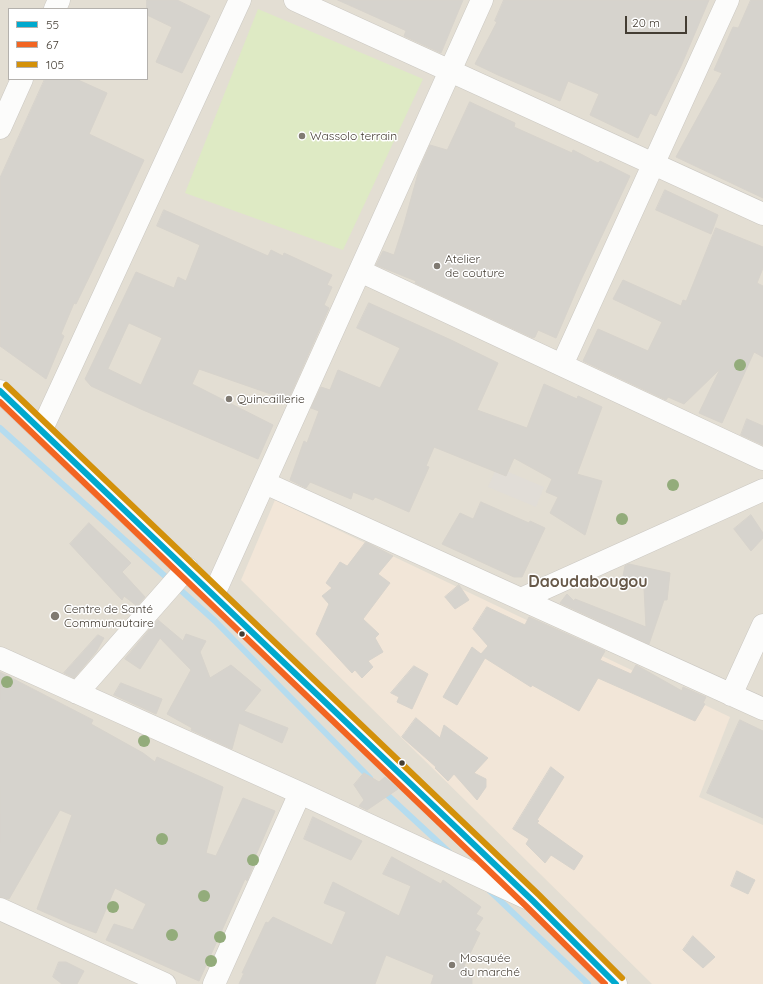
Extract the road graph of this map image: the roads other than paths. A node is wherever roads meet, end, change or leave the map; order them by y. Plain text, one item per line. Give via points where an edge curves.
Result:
1 (240, 0) edge
2 (295, 0) edge
3 (482, 0) edge
4 (728, 0) edge
5 (450, 71) junction
6 (22, 80) edge
7 (0, 128) edge
8 (654, 164) junction
9 (763, 214) edge
10 (360, 271) junction
11 (562, 365) junction
12 (0, 391) edge
13 (42, 429) junction
14 (763, 458) edge
15 (265, 483) junction
16 (763, 490) edge
17 (187, 568) junction
18 (214, 594) junction
19 (521, 599) junction
20 (763, 625) edge
21 (0, 658) edge
22 (77, 693) junction
23 (731, 695) junction
24 (763, 709) edge
25 (300, 793) junction
26 (532, 901) junction
27 (0, 909) edge
28 (165, 984) edge
29 (214, 984) edge
30 (616, 984) edge

1 - 13 street
2 - 5 street
3 - 5 street
4 - 8 street
5 - 8 street
5 - 10 street
6 - 7 street
8 - 9 street
8 - 11 street
10 - 11 street
10 - 15 street
11 - 14 street
12 - 13 street
13 - 17 street
15 - 18 street
15 - 19 street
16 - 19 street
17 - 18 street
17 - 22 street
18 - 26 street
19 - 23 street
20 - 23 street
21 - 22 street
22 - 25 street
23 - 24 street
25 - 26 street
25 - 29 street
26 - 30 street
27 - 28 street

